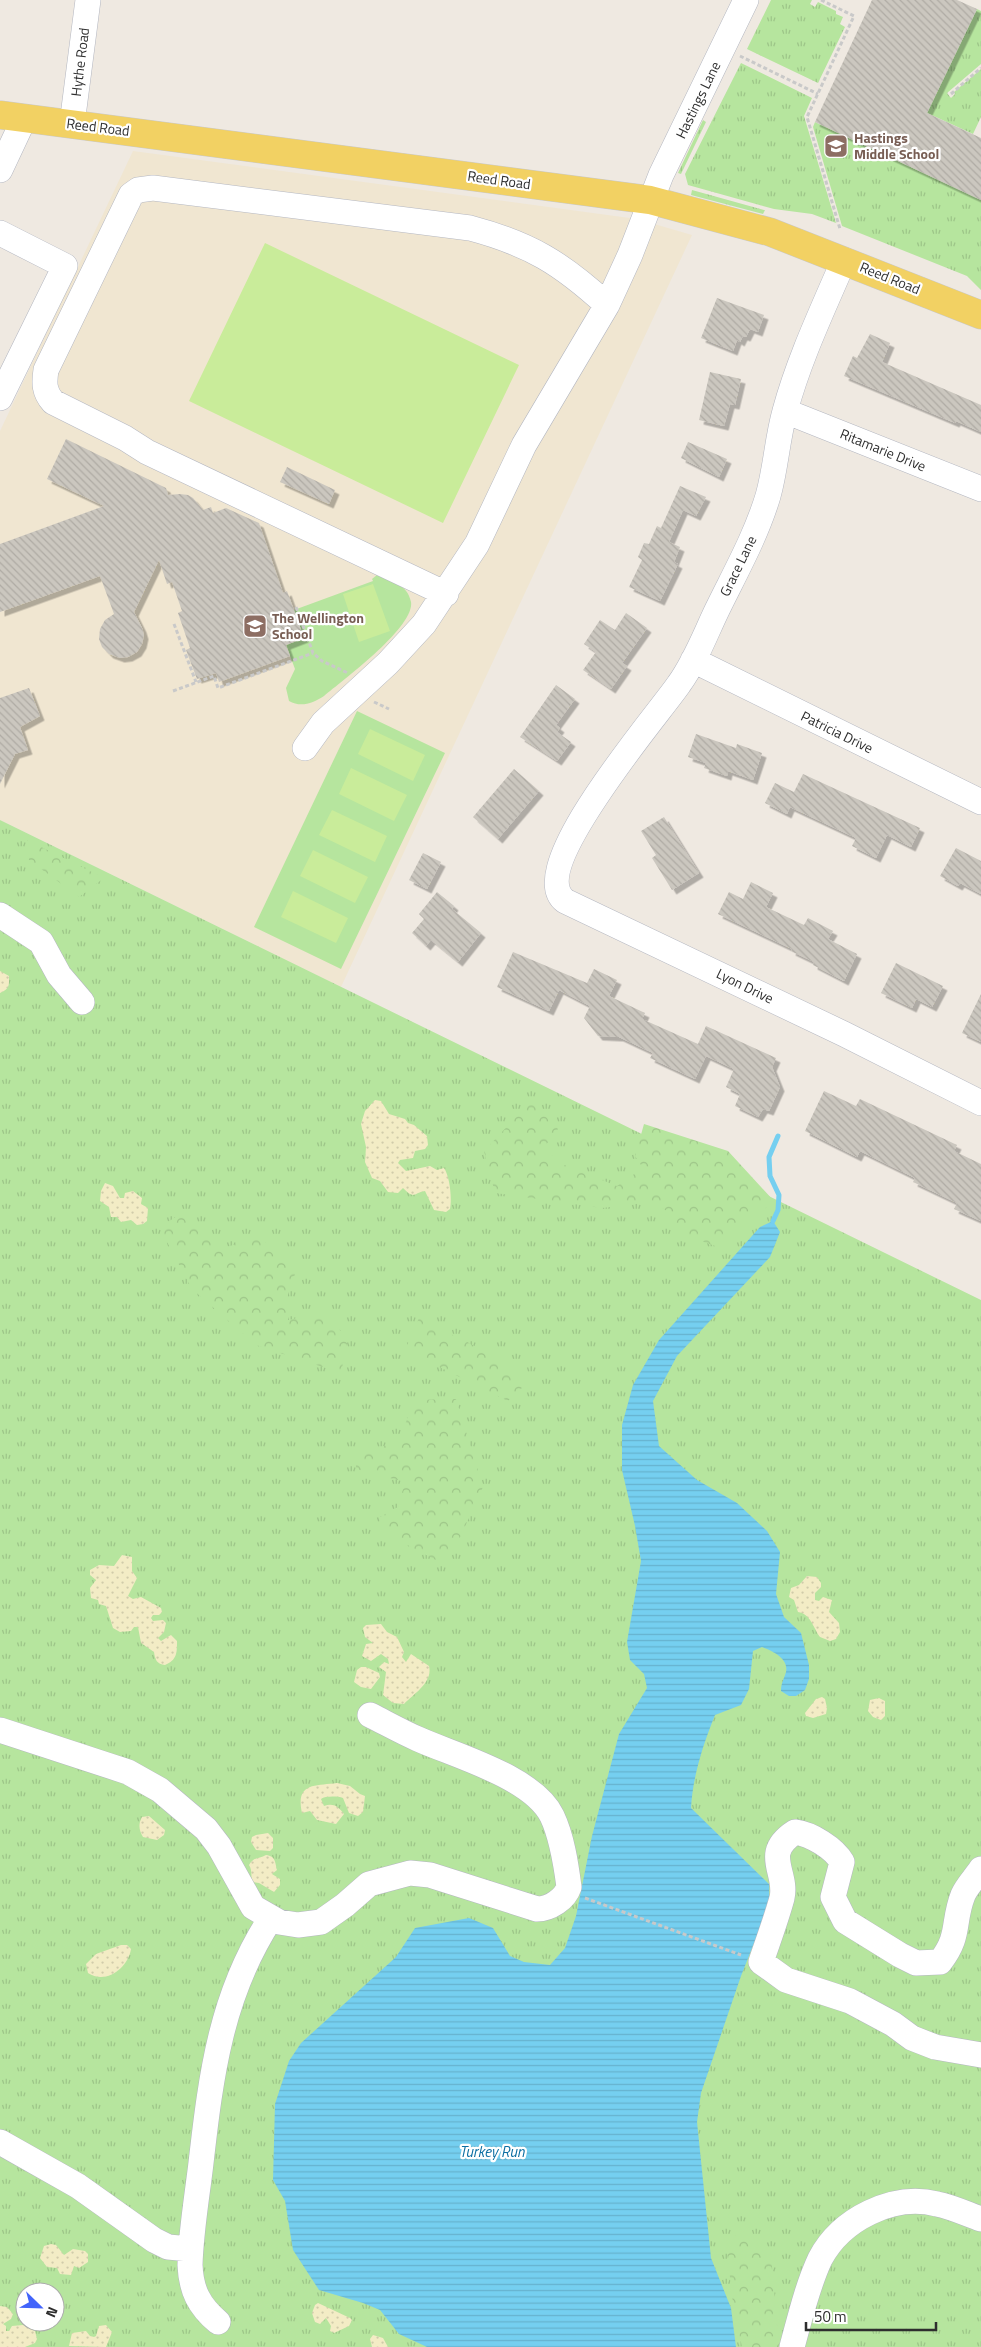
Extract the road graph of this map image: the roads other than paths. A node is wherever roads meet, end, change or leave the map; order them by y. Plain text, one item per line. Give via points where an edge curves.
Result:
1 (88, 0) edge
2 (746, 0) edge
3 (12, 117) edge
4 (72, 124) junction
5 (0, 170) edge
6 (650, 200) junction
7 (0, 233) edge
8 (844, 260) junction
9 (607, 304) junction
10 (981, 315) edge
11 (0, 398) edge
12 (785, 411) junction
13 (981, 489) edge
14 (446, 594) junction
15 (693, 660) junction
16 (305, 748) dead end
17 (981, 802) edge
18 (570, 842) joint
19 (0, 915) edge
20 (82, 1002) dead end
21 (981, 1103) edge
22 (370, 1715) dead end
23 (0, 1730) edge
24 (981, 1869) edge
25 (271, 1918) junction
26 (981, 2055) edge
27 (0, 2142) edge
28 (981, 2219) edge
29 (190, 2249) junction
30 (218, 2322) dead end
31 (792, 2347) edge

1 - 4 street, Hythe Road
2 - 6 street, Hastings Lane
3 - 4 main road, Reed Road
3 - 5 street
4 - 6 main road, Reed Road
6 - 8 main road, Reed Road via 770,232
6 - 9 street, Hastings Lane via 630,255
7 - 11 street via 65,266
8 - 10 main road, Reed Road
8 - 12 street, Grace Lane via 808,345
9 - 14 street, Hastings Lane via 552,395 477,544
9 - 14 street via 578,278 536,250 505,237 470,228 153,188 138,190 131,195 46,370 47,395 53,402 147,452
12 - 13 street, Ritamarie Drive
12 - 15 street, Grace Lane via 771,482 756,530
14 - 16 street, Hastings Lane via 424,624 388,663 323,723
15 - 17 street, Patricia Drive
15 - 18 street, Grace Lane via 680,684 604,783
18 - 21 street, Lyon Drive via 557,872 556,887 566,901
19 - 20 street via 41,942 59,975
22 - 25 street via 419,1740 472,1760 543,1801 559,1836 569,1887 567,1892 550,1906 537,1908 430,1875 410,1873 369,1884 321,1922 288,1924
23 - 25 street via 128,1772 160,1790 206,1830 219,1846 253,1907
24 - 26 street via 964,1894 953,1944 947,1954 940,1962 916,1963 845,1921 833,1897 842,1862 805,1833 795,1832 784,1838 779,1851 777,1864 784,1888 761,1962 786,1980 850,2001 912,2038 936,2047
25 - 29 street via 242,1970 218,2044
27 - 29 street via 45,2165 154,2240 168,2247
28 - 31 street via 920,2202 900,2203 858,2219 842,2230 820,2259
29 - 30 street via 194,2292 207,2313

